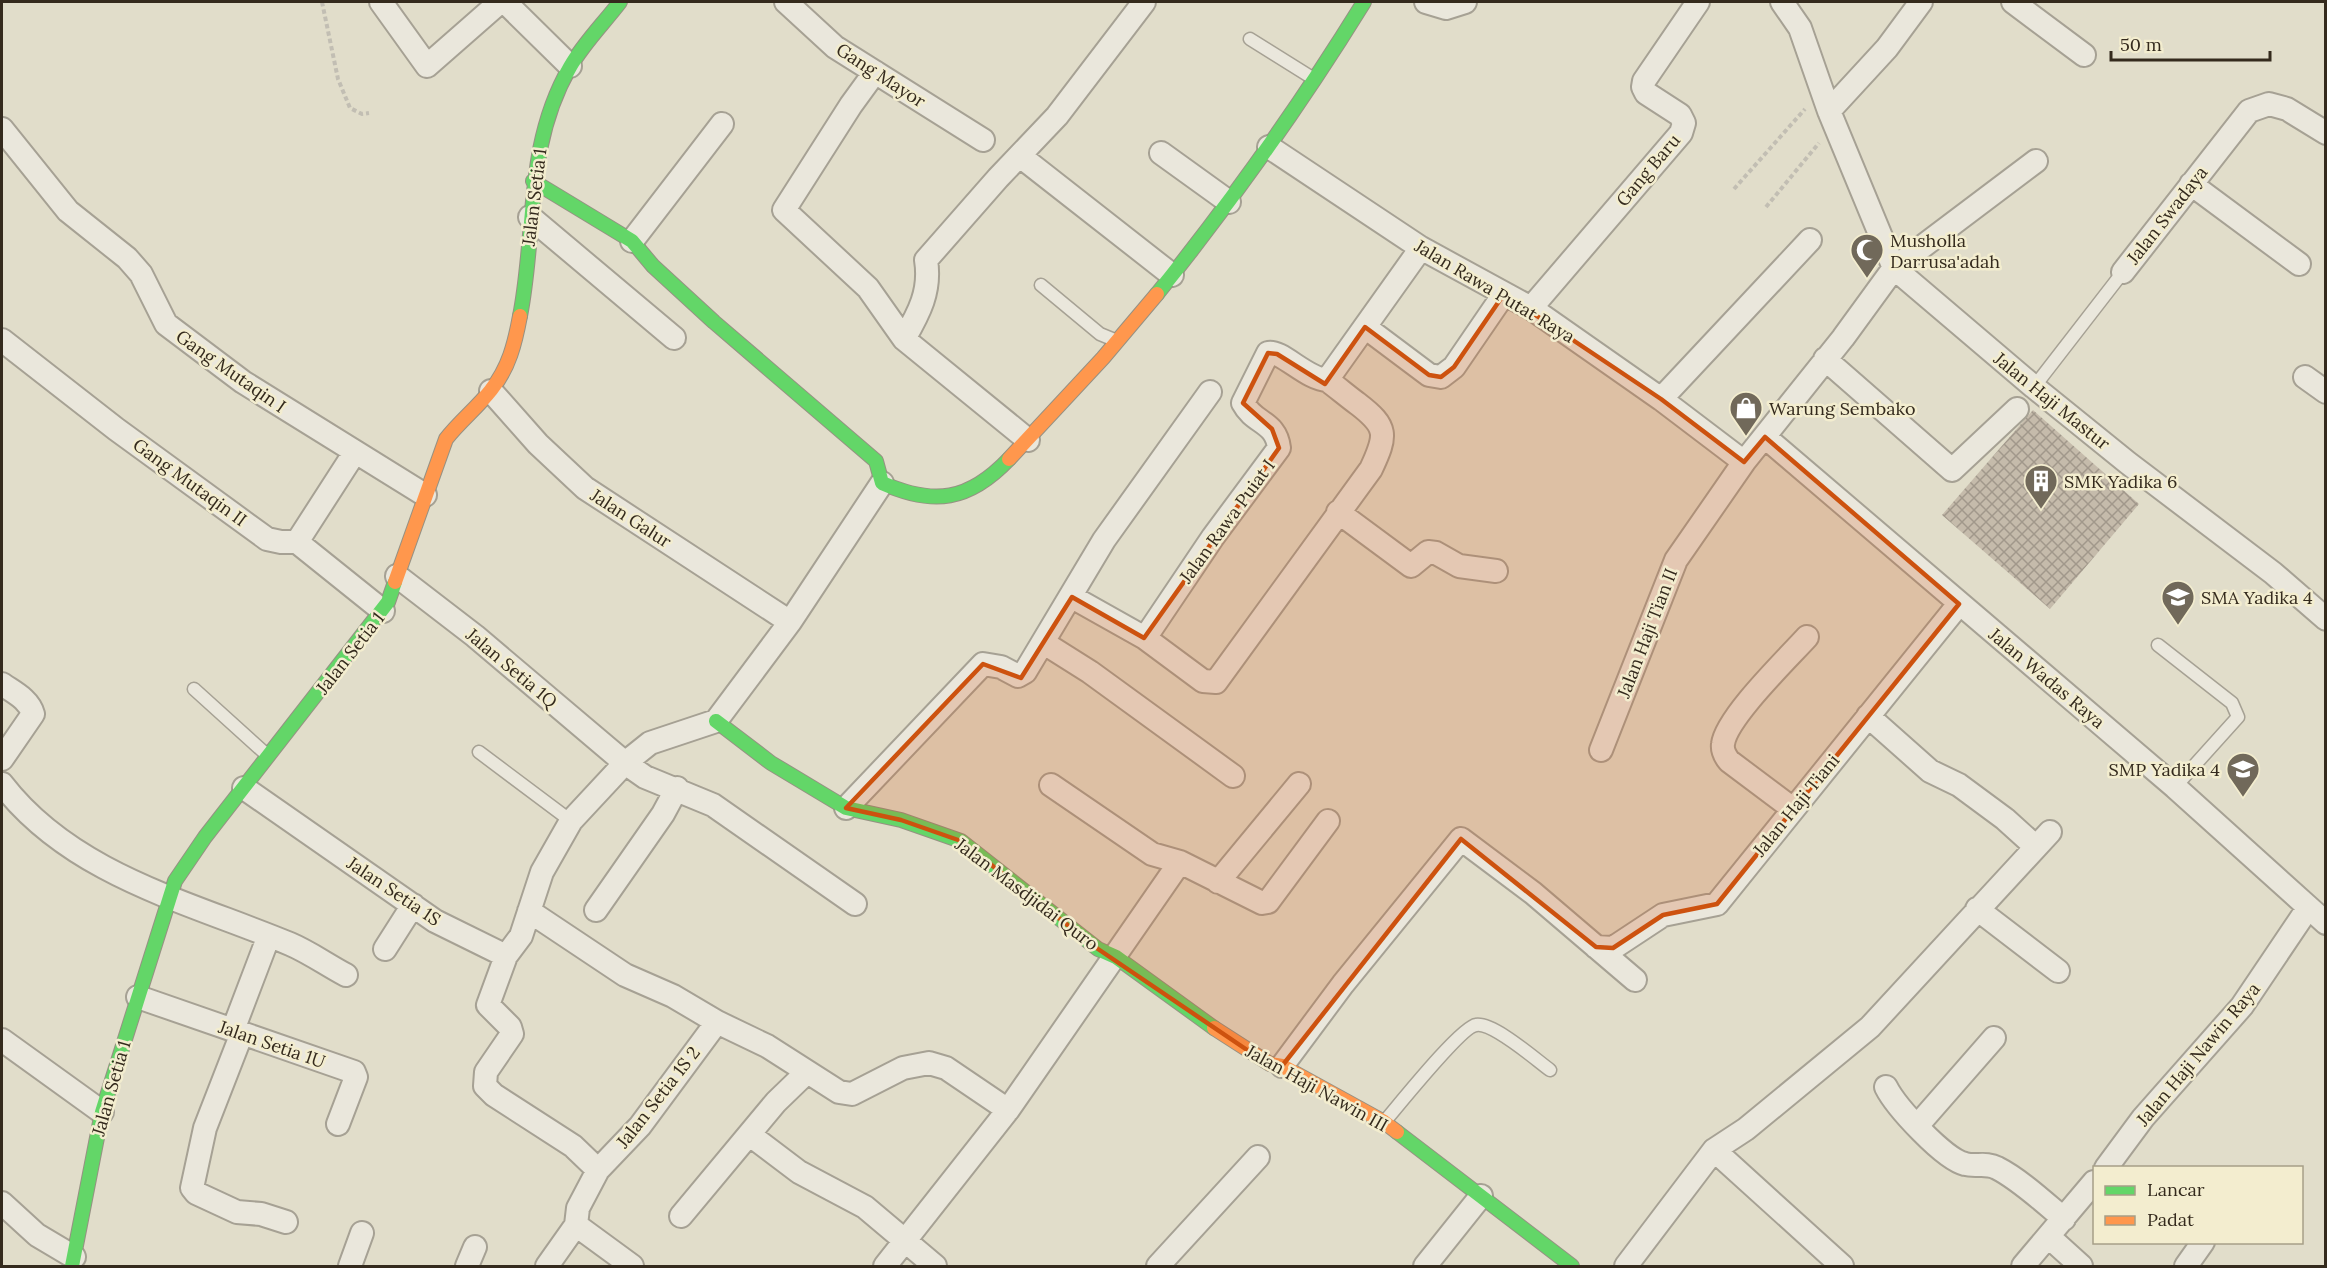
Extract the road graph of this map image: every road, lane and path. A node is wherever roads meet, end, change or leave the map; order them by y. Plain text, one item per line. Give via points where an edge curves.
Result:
1 (322, 2) edge
2 (381, 2) edge
3 (500, 2) edge
4 (505, 2) edge
5 (620, 2) edge
6 (786, 2) edge
7 (1144, 2) edge
8 (1363, 2) edge
9 (1426, 2) edge
10 (1465, 2) edge
11 (1698, 2) edge
12 (1782, 2) edge
13 (1921, 2) edge
14 (2013, 2) edge
15 (1250, 39) dead end
16 (2084, 55) dead end
17 (570, 66) junction
18 (875, 72) junction
19 (1314, 79) junction
20 (1829, 109) junction
21 (369, 113) dead end
22 (722, 124) dead end
23 (2, 129) edge
24 (2325, 133) edge
25 (983, 140) dead end
26 (1269, 147) junction
27 (1161, 153) dead end
28 (1020, 156) junction
29 (2036, 161) dead end
30 (533, 181) junction
31 (2191, 184) junction
32 (1734, 189) dead end
33 (1229, 202) junction
34 (1766, 207) dead end
35 (530, 217) junction
36 (1810, 240) dead end
37 (632, 241) junction
38 (1421, 248) junction
39 (2299, 264) dead end
40 (1894, 268) junction
41 (2123, 272) joint
42 (1172, 275) junction
43 (1041, 285) dead end
44 (1504, 294) junction
45 (1531, 308) junction
46 (1365, 327) junction
47 (674, 338) dead end
48 (904, 339) junction
49 (2, 340) edge
50 (1117, 342) junction
51 (1825, 359) junction
52 (2305, 377) dead end
53 (1327, 380) junction
54 (2034, 387) junction
55 (491, 390) junction
56 (2325, 392) edge
57 (1210, 393) dead end
58 (1661, 399) junction
59 (2017, 409) dead end
60 (1765, 437) junction
61 (1028, 440) junction
62 (355, 452) junction
63 (1744, 462) junction
64 (882, 483) junction
65 (425, 495) junction
66 (1338, 512) junction
67 (297, 542) junction
68 (1496, 571) dead end
69 (397, 576) junction
70 (1072, 597) junction
71 (1959, 604) junction
72 (383, 611) junction
73 (2325, 619) edge
74 (790, 622) junction
75 (1807, 637) dead end
76 (1145, 638) junction
77 (1044, 643) junction
78 (2158, 645) dead end
79 (2, 684) edge
80 (194, 689) dead end
81 (1868, 716) junction
82 (716, 721) junction
83 (1600, 750) dead end
84 (479, 752) dead end
85 (269, 756) junction
86 (2, 759) edge
87 (625, 763) junction
88 (1233, 776) dead end
89 (2, 784) edge
90 (1299, 784) dead end
91 (1051, 785) dead end
92 (2175, 787) junction
93 (244, 788) junction
94 (677, 788) junction
95 (846, 808) junction
96 (1793, 808) junction
97 (572, 821) junction
98 (1328, 821) dead end
99 (1180, 862) junction
100 (1218, 882) junction
101 (170, 897) junction
102 (855, 904) dead end
103 (413, 905) junction
104 (2308, 908) junction
105 (1977, 909) junction
106 (596, 910) dead end
107 (529, 911) junction
108 (2325, 923) edge
109 (268, 938) junction
110 (1596, 947) junction
111 (385, 949) dead end
112 (506, 956) junction
113 (1116, 957) junction
114 (2058, 970) dead end
115 (346, 975) dead end
116 (1635, 980) dead end
117 (138, 997) junction
118 (717, 1022) junction
119 (237, 1031) junction
120 (1995, 1038) dead end
121 (2, 1040) edge
122 (1282, 1066) junction
123 (1550, 1070) dead end
124 (806, 1072) junction
125 (1886, 1087) dead end
126 (1008, 1110) junction
127 (102, 1112) junction
128 (1384, 1122) junction
129 (338, 1124) dead end
130 (1917, 1126) junction
131 (750, 1135) junction
132 (1714, 1150) junction
133 (1258, 1157) dead end
134 (2107, 1166) edge
135 (598, 1170) junction
136 (2093, 1183) edge
137 (1481, 1196) junction
138 (2, 1203) edge
139 (681, 1216) dead end
140 (2064, 1219) junction
141 (286, 1222) dead end
142 (576, 1225) junction
143 (362, 1233) dead end
144 (2049, 1237) junction
145 (905, 1240) junction
146 (2202, 1244) edge
147 (73, 1262) edge
148 (350, 1266) edge
149 (548, 1266) edge
150 (632, 1266) edge
151 (885, 1266) edge
152 (935, 1266) edge
153 (1158, 1266) edge
154 (1425, 1266) edge
155 (1572, 1266) edge
156 (1626, 1266) edge
157 (1842, 1266) edge
158 (2023, 1266) edge
159 (2081, 1266) edge
160 (2186, 1266) edge

1 - 21 path via 338,79 350,108
2 - 3 street via 427,66
4 - 17 street
5 - 17 street, Jalan Setia 1
6 - 18 street, Gang Mayor via 835,47
7 - 28 street via 1057,116
8 - 19 street
9 - 10 street via 1446,8
11 - 45 street, Gang Baru via 1643,87 1680,116 1684,123 1681,133
12 - 20 street via 1800,28
13 - 20 street via 1887,48
14 - 16 street
15 - 19 lane
17 - 30 street, Jalan Setia 1 via 545,122
18 - 25 street, Gang Mayor
18 - 48 street via 784,210 868,288
19 - 26 street
20 - 32 path
20 - 34 path
20 - 40 street
22 - 37 street
23 - 62 street, Gang Mutaqin I via 68,211 141,274 166,324 243,382
24 - 31 street, Jalan Swadaya via 2287,109 2269,104 2249,111
26 - 33 street
26 - 38 street, Jalan Rawa Putat Raya
27 - 33 street
28 - 42 street
28 - 48 street via 926,260 929,277 924,306
29 - 40 street, Jalan Haji Tian II
30 - 35 street, Jalan Setia 1
30 - 37 street
31 - 39 street
31 - 41 street, Jalan Swadaya
33 - 42 street
35 - 47 street
35 - 55 street, Jalan Setia 1 via 520,323 504,372
36 - 58 street
37 - 64 street via 653,266 714,322 876,461
38 - 44 street, Jalan Rawa Putat Raya
38 - 46 street
40 - 51 street, Jalan Haji Tian II
40 - 54 street, Jalan Haji Mastur
41 - 54 lane, Jalan Swadaya
42 - 50 street
43 - 50 lane
44 - 45 street, Jalan Rawa Putat Raya
44 - 46 street via 1454,367 1441,377 1429,375
45 - 58 street, Jalan Rawa Putat Raya
46 - 53 street
48 - 61 street
49 - 67 street, Gang Mutaqin II via 267,539
50 - 61 street
51 - 59 street via 1952,470
51 - 60 street, Jalan Haji Tian II
52 - 56 street
53 - 66 street, Jalan Rawa Puiat I via 1373,414 1383,441 1371,469
53 - 76 street, Jalan Rawa Puiat I via 1318,380 1277,354 1268,353 1243,403 1272,429 1279,448
54 - 73 street, Jalan Haji Mastur via 2273,573
55 - 65 street, Jalan Setia 1 via 446,439
55 - 74 street, Jalan Galur via 538,444 585,488
57 - 70 street via 1104,540
58 - 63 street, Jalan Rawa Putat Raya
60 - 63 street, Jalan Haji Tian II
60 - 71 street, Jalan Wadas Raya
61 - 64 street via 987,479 953,496 930,500 908,496
62 - 65 street, Gang Mutaqin I
62 - 67 street
63 - 83 street, Jalan Haji Tian II via 1676,560
64 - 74 street
65 - 69 street, Jalan Setia 1
66 - 68 street via 1411,566 1428,552 1459,566
66 - 76 street, Jalan Rawa Puiat I via 1216,682 1203,681
67 - 72 street
69 - 72 street, Jalan Setia 1
69 - 87 street, Jalan Setia 1Q via 475,636
70 - 76 street
70 - 77 street
71 - 81 street, Jalan Haji Tiani
71 - 92 street, Jalan Wadas Raya
72 - 85 street, Jalan Setia 1
74 - 82 street
75 - 96 street via 1753,697 1726,733 1722,745 1729,761
77 - 88 street
77 - 95 street via 1022,675 983,664
78 - 92 lane via 2238,710 2235,723
79 - 86 street via 31,707 33,714
80 - 85 lane
81 - 96 street, Jalan Haji Tiani
81 - 105 street via 1930,771 1959,785 2005,819 2043,840
82 - 87 street via 650,743
82 - 95 street, Jalan Masdjidai Quro via 771,763
84 - 97 lane
85 - 93 street, Jalan Setia 1
87 - 94 street, Jalan Setia 1Q via 645,777
87 - 97 street
89 - 101 street via 38,824 64,843 109,872
90 - 100 street
91 - 99 street via 1152,854
92 - 104 street, Jalan Wadas Raya
93 - 101 street, Jalan Setia 1 via 183,869
93 - 103 street, Jalan Setia 1S
94 - 102 street, Jalan Setia 1Q via 713,805
94 - 106 street
95 - 113 street, Jalan Masdjidai Quro via 901,820 961,841 1098,949
96 - 110 street, Jalan Haji Tiani via 1717,904 1663,915 1613,948
97 - 107 street via 542,872
98 - 100 street via 1268,902 1257,902
99 - 100 street
99 - 113 street
101 - 109 street
101 - 117 street, Jalan Setia 1
103 - 111 street
103 - 112 street, Jalan Setia 1S via 435,921
104 - 108 street, Jalan Wadas Raya
104 - 134 street, Jalan Haji Nawin Raya via 2242,1006 2143,1118
105 - 114 street
105 - 132 street via 1870,1027 1746,1129
107 - 112 street via 521,936
107 - 118 street via 625,975 673,996
109 - 115 street via 292,945
109 - 119 street
110 - 116 street
110 - 122 street via 1461,839
112 - 135 street via 488,1005 512,1034 486,1072 485,1086 573,1146
113 - 122 street, Jalan Haji Nawin III via 1201,1020 1270,1064
113 - 126 street
117 - 119 street, Jalan Setia 1U
117 - 127 street, Jalan Setia 1
118 - 124 street via 767,1046
118 - 135 street, Jalan Setia 1S 2 via 640,1126
119 - 129 street, Jalan Setia 1U via 354,1072 356,1077
119 - 141 street via 205,1128 192,1188 237,1212
120 - 130 street
121 - 127 street
122 - 128 street, Jalan Haji Nawin III
123 - 128 lane via 1488,1026 1475,1025 1460,1036
124 - 126 street via 839,1092 852,1094 903,1068 928,1063 946,1068
124 - 131 street
125 - 130 street
126 - 145 street
127 - 147 street, Jalan Setia 1
128 - 137 street, Jalan Haji Nawin III
130 - 140 street via 1954,1160 1997,1168
131 - 139 street
131 - 145 street via 799,1172 866,1208
132 - 156 street
132 - 157 street
133 - 153 street
135 - 142 street, Jalan Setia 1S 2 via 578,1208
136 - 140 street
137 - 154 street
137 - 155 street, Jalan Haji Nawin III
138 - 147 street
140 - 144 street
142 - 149 street, Jalan Setia 1S 2
142 - 150 street
143 - 148 street
144 - 158 street
144 - 159 street
145 - 151 street
145 - 152 street
146 - 160 street

